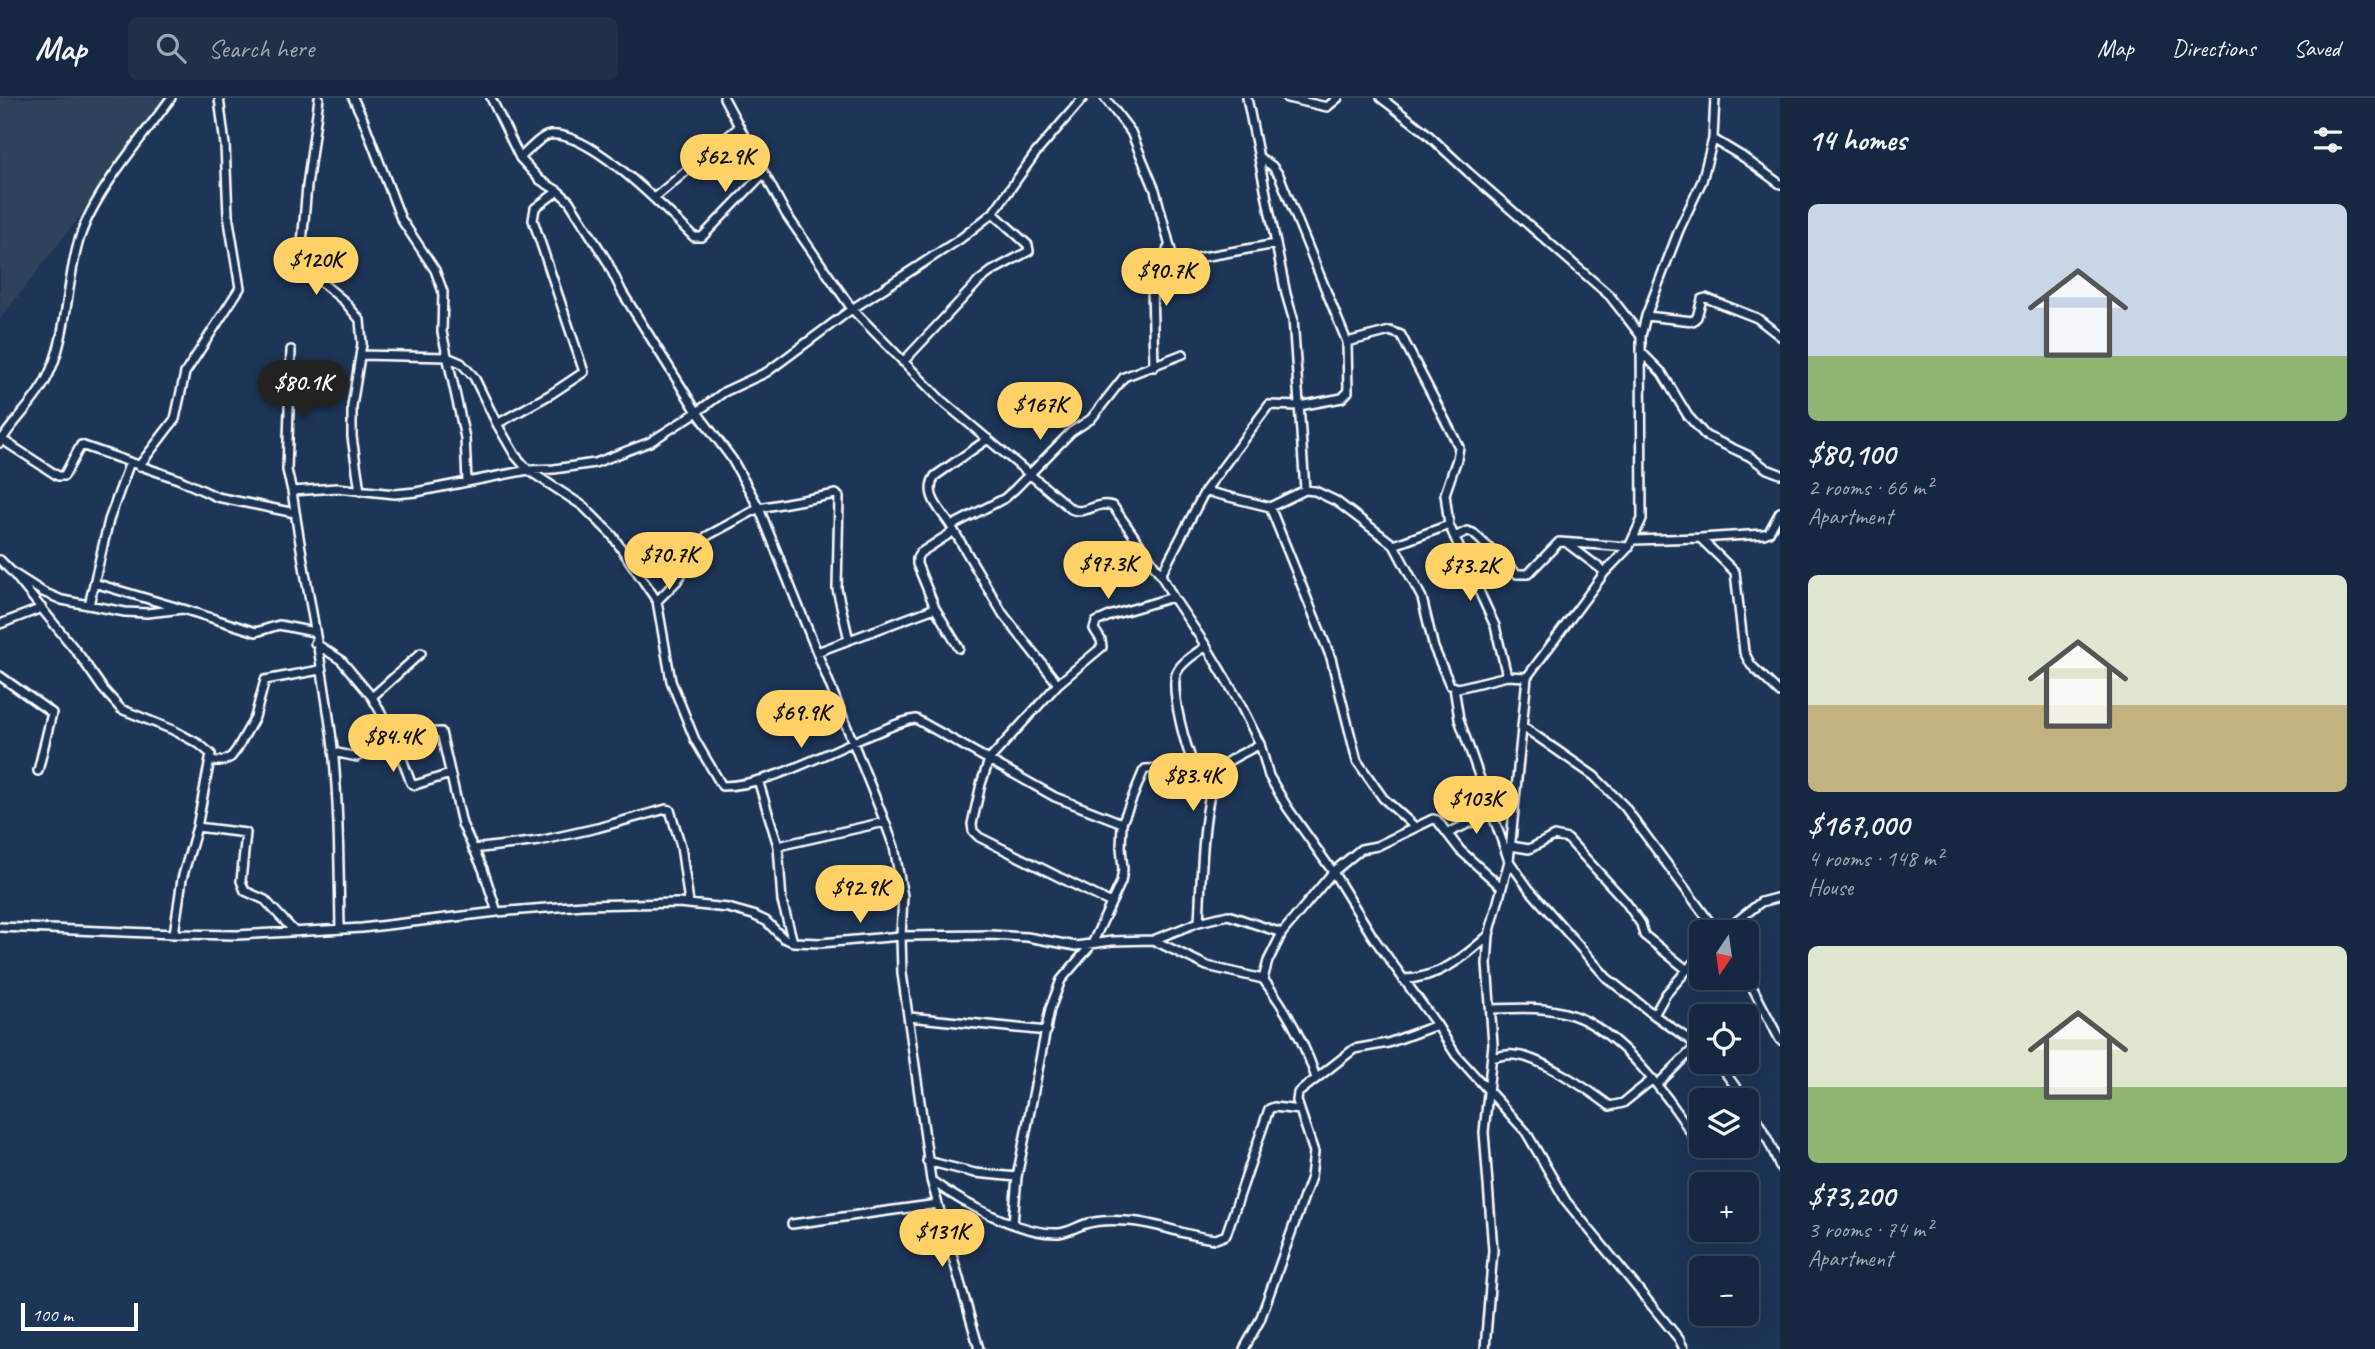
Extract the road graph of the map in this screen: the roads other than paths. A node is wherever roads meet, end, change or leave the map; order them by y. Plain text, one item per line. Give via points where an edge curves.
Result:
1 (172, 98) edge
2 (219, 98) edge
3 (319, 98) edge
4 (353, 98) edge
5 (491, 98) edge
6 (724, 98) edge
7 (1083, 98) edge
8 (1105, 98) edge
9 (1247, 98) edge
10 (1287, 98) edge
11 (1338, 98) edge
12 (1381, 98) edge
13 (1715, 98) edge
14 (739, 127) junction
15 (1713, 139) junction
16 (1259, 157) junction
17 (520, 158) junction
18 (764, 173) junction
19 (1780, 184) edge
20 (558, 191) junction
21 (654, 198) junction
22 (993, 213) junction
23 (1276, 244) junction
24 (1169, 247) junction
25 (852, 309) junction
26 (1646, 316) junction
27 (1641, 336) junction
28 (1780, 336) edge
29 (1347, 342) junction
30 (291, 350) dead end
31 (1641, 352) junction
32 (1183, 354) dead end
33 (361, 355) junction
34 (447, 357) junction
35 (903, 362) junction
36 (1154, 367) junction
37 (1298, 406) junction
38 (697, 412) junction
39 (496, 424) junction
40 (989, 439) junction
41 (1, 440) edge
42 (130, 462) junction
43 (139, 466) junction
44 (528, 470) junction
45 (1780, 474) edge
46 (1030, 475) junction
47 (467, 482) junction
48 (1305, 490) junction
49 (292, 491) junction
50 (359, 491) junction
51 (1205, 491) junction
52 (1270, 507) junction
53 (759, 508) junction
54 (1780, 512) edge
55 (295, 513) junction
56 (1449, 525) junction
57 (953, 529) junction
58 (1455, 537) junction
59 (1700, 538) junction
60 (1567, 543) junction
61 (1632, 544) junction
62 (1394, 545) junction
63 (0, 560) edge
64 (1605, 572) junction
65 (13, 573) junction
66 (1161, 575) junction
67 (94, 583) junction
68 (1173, 597) junction
69 (657, 600) junction
70 (89, 605) junction
71 (42, 608) junction
72 (934, 608) junction
73 (183, 609) junction
74 (0, 624) edge
75 (314, 632) junction
76 (849, 640) junction
77 (316, 643) junction
78 (1206, 646) junction
79 (959, 648) dead end
80 (421, 653) dead end
81 (817, 653) junction
82 (320, 670) junction
83 (0, 676) edge
84 (1507, 676) junction
85 (1527, 677) junction
86 (1058, 684) junction
87 (1454, 687) junction
88 (1780, 693) edge
89 (372, 697) junction
90 (1522, 726) junction
91 (393, 734) junction
92 (852, 741) junction
93 (1260, 744) junction
94 (333, 752) junction
95 (989, 760) junction
96 (210, 761) junction
97 (1196, 767) junction
98 (38, 771) dead end
99 (450, 774) junction
100 (758, 779) junction
101 (1212, 783) junction
102 (1492, 813) junction
103 (885, 822) junction
104 (1122, 822) junction
105 (197, 827) junction
106 (1415, 827) junction
107 (1447, 833) junction
108 (778, 846) junction
109 (1511, 846) junction
110 (473, 849) junction
111 (1509, 861) junction
112 (1333, 872) junction
113 (1502, 887) junction
114 (1780, 897) edge
115 (689, 903) junction
116 (1111, 903) junction
117 (496, 912) junction
118 (1710, 920) edge
119 (1737, 920) edge
120 (1199, 922) junction
121 (0, 927) edge
122 (340, 929) junction
123 (295, 930) junction
124 (1282, 933) junction
125 (174, 934) junction
126 (1489, 935) junction
127 (901, 936) junction
128 (1153, 940) junction
129 (793, 942) junction
130 (1092, 944) junction
131 (1689, 966) edge
132 (1686, 969) junction
133 (1263, 979) junction
134 (1403, 979) junction
135 (1754, 990) edge
136 (1491, 1009) junction
137 (1654, 1015) junction
138 (909, 1017) junction
139 (1437, 1025) junction
140 (1047, 1031) junction
141 (1689, 1039) edge
142 (1780, 1040) edge
143 (1689, 1054) edge
144 (1492, 1058) junction
145 (1727, 1074) edge
146 (1316, 1078) junction
147 (1655, 1082) junction
148 (1490, 1092) junction
149 (1300, 1110) junction
150 (1689, 1130) edge
151 (927, 1161) junction
152 (1780, 1167) edge
153 (1017, 1177) junction
154 (931, 1180) junction
155 (938, 1204) junction
156 (792, 1224) dead end
157 (1013, 1224) junction
158 (979, 1349) edge
159 (1244, 1349) edge
160 (1485, 1349) edge
161 (1684, 1349) edge

1 - 41 street via 88,219 69,278 54,363 41,390
2 - 43 street via 228,215 240,288 185,373 174,419
3 - 33 street via 302,255 309,272 360,320
4 - 34 street via 401,219 435,270 443,292
5 - 17 street
6 - 14 street
7 - 22 street via 1035,153
8 - 24 street via 1131,132 1155,190
9 - 16 street
10 - 11 street via 1327,107
12 - 27 street via 1610,296
13 - 15 street
14 - 18 street
14 - 21 street
15 - 19 street
15 - 26 street via 1702,181
16 - 23 street
16 - 29 street via 1279,175
17 - 20 street
17 - 21 street via 547,136 575,140 596,150
18 - 21 street via 702,237 694,237
18 - 25 street via 786,214
20 - 38 street via 607,261
20 - 39 street via 535,208 533,220 584,372
22 - 25 street
22 - 35 street via 1029,251 979,281
23 - 24 street via 1177,262 1171,259
23 - 37 street via 1293,318
24 - 36 street via 1152,288
25 - 35 street
25 - 38 street via 766,372 724,392
26 - 27 street
26 - 28 street via 1693,321 1706,298 1757,318
27 - 31 street
29 - 37 street via 1346,396
29 - 56 street via 1390,331 1401,335 1459,447 1445,494
30 - 49 street via 287,470
31 - 45 street via 1662,373 1706,436
31 - 61 street via 1643,509
32 - 36 street
33 - 34 street
33 - 50 street via 352,406
34 - 39 street via 469,369
34 - 47 street via 465,438
35 - 40 street
36 - 46 street via 1124,377 1091,419 1071,432
37 - 48 street
37 - 51 street via 1272,404 1265,408
38 - 44 street via 650,442 602,461
38 - 53 street via 732,459
39 - 44 street
40 - 46 street
40 - 57 street via 931,482 930,495
41 - 42 street via 61,477 81,445
42 - 43 street
42 - 67 street via 109,520
43 - 55 street via 217,497
44 - 47 street
44 - 69 street via 594,516
46 - 57 street via 1005,498
46 - 66 street via 1073,511 1104,503 1113,506
47 - 50 street via 395,494
48 - 52 street
48 - 62 street via 1325,494
49 - 50 street
49 - 55 street
51 - 52 street
51 - 66 street
52 - 106 street via 1331,658 1357,761 1383,798
53 - 69 street via 707,536 677,581
53 - 76 street via 832,493 839,496 837,589
53 - 81 street
54 - 59 street via 1764,534
55 - 75 street
56 - 58 street
56 - 62 street
57 - 72 street via 917,558
57 - 86 street via 1003,614
58 - 60 street via 1473,533 1522,575 1555,543
58 - 84 street via 1496,626
59 - 61 street
59 - 88 street via 1735,572 1744,652
60 - 61 street
60 - 64 street
61 - 64 street
62 - 87 street via 1422,598 1434,648
63 - 65 street
64 - 85 street
65 - 70 street via 53,597
65 - 71 street
66 - 68 street
67 - 70 street
67 - 73 street
68 - 78 street
68 - 86 street via 1096,622 1094,629 1102,647
69 - 100 street via 671,681 719,784
70 - 73 street via 147,613
71 - 74 street
71 - 96 street via 121,709 191,739 208,750
72 - 76 street
72 - 79 street
73 - 75 street via 247,630 263,631 278,625
75 - 77 street
76 - 81 street
77 - 82 street
77 - 89 street via 341,660
78 - 93 street
78 - 97 street via 1180,668 1176,678 1186,748
80 - 89 street
81 - 92 street
82 - 94 street
82 - 96 street via 265,680 255,717 237,749 223,761
83 - 98 street via 52,713
84 - 85 street
84 - 87 street
85 - 90 street
86 - 95 street
87 - 102 street via 1459,719
89 - 91 street
90 - 109 street
90 - 118 street via 1594,776 1624,806
91 - 94 street via 357,757
91 - 99 street via 440,732
91 - 99 street via 411,783
92 - 95 street via 916,719
92 - 100 street
92 - 103 street
93 - 101 street via 1220,767
93 - 112 street via 1269,776
94 - 122 street
95 - 104 street via 1055,797
95 - 116 street via 972,824 979,837
96 - 105 street
97 - 101 street
97 - 104 street via 1143,770
99 - 110 street
100 - 108 street
101 - 120 street
102 - 107 street
102 - 111 street
103 - 108 street
103 - 127 street via 903,896
104 - 116 street via 1122,876
105 - 123 street via 246,833 241,881 245,891 265,900
105 - 125 street via 182,879
106 - 107 street via 1435,819
106 - 112 street via 1361,849
107 - 113 street
108 - 129 street via 782,901
109 - 111 street
109 - 132 street via 1529,849 1554,836 1568,839 1625,901 1644,935
110 - 115 street via 539,841 666,809 678,833
110 - 117 street
111 - 113 street
111 - 137 street via 1607,978
112 - 124 street
112 - 134 street
113 - 126 street
114 - 119 street via 1761,902
115 - 117 street
115 - 129 street via 753,915
116 - 130 street
117 - 122 street
120 - 124 street via 1228,915
120 - 128 street
121 - 125 street
122 - 123 street
123 - 125 street
124 - 133 street
126 - 134 street via 1437,972
126 - 136 street
127 - 129 street
127 - 130 street via 1008,935 1068,945
127 - 138 street
128 - 130 street
128 - 133 street via 1207,965
130 - 140 street via 1061,980
131 - 132 street
132 - 137 street
133 - 146 street via 1298,1032
134 - 139 street
135 - 142 street
136 - 144 street
136 - 147 street via 1533,1008 1586,1020
137 - 141 street
138 - 140 street
138 - 151 street
139 - 146 street via 1388,1043 1354,1049
139 - 148 street via 1456,1055
140 - 153 street
143 - 147 street
144 - 147 street via 1526,1057 1577,1081 1610,1106 1617,1107
144 - 148 street
145 - 152 street via 1744,1095
146 - 149 street via 1297,1096
147 - 150 street
148 - 160 street via 1484,1132 1493,1250
148 - 161 street via 1527,1132 1566,1201
149 - 157 street via 1269,1109 1226,1235 1216,1239 1128,1221 1087,1223 1060,1233
149 - 159 street via 1314,1152 1311,1177 1260,1320
151 - 153 street
151 - 154 street
153 - 157 street
154 - 155 street
154 - 157 street via 958,1199
155 - 156 street
155 - 158 street

